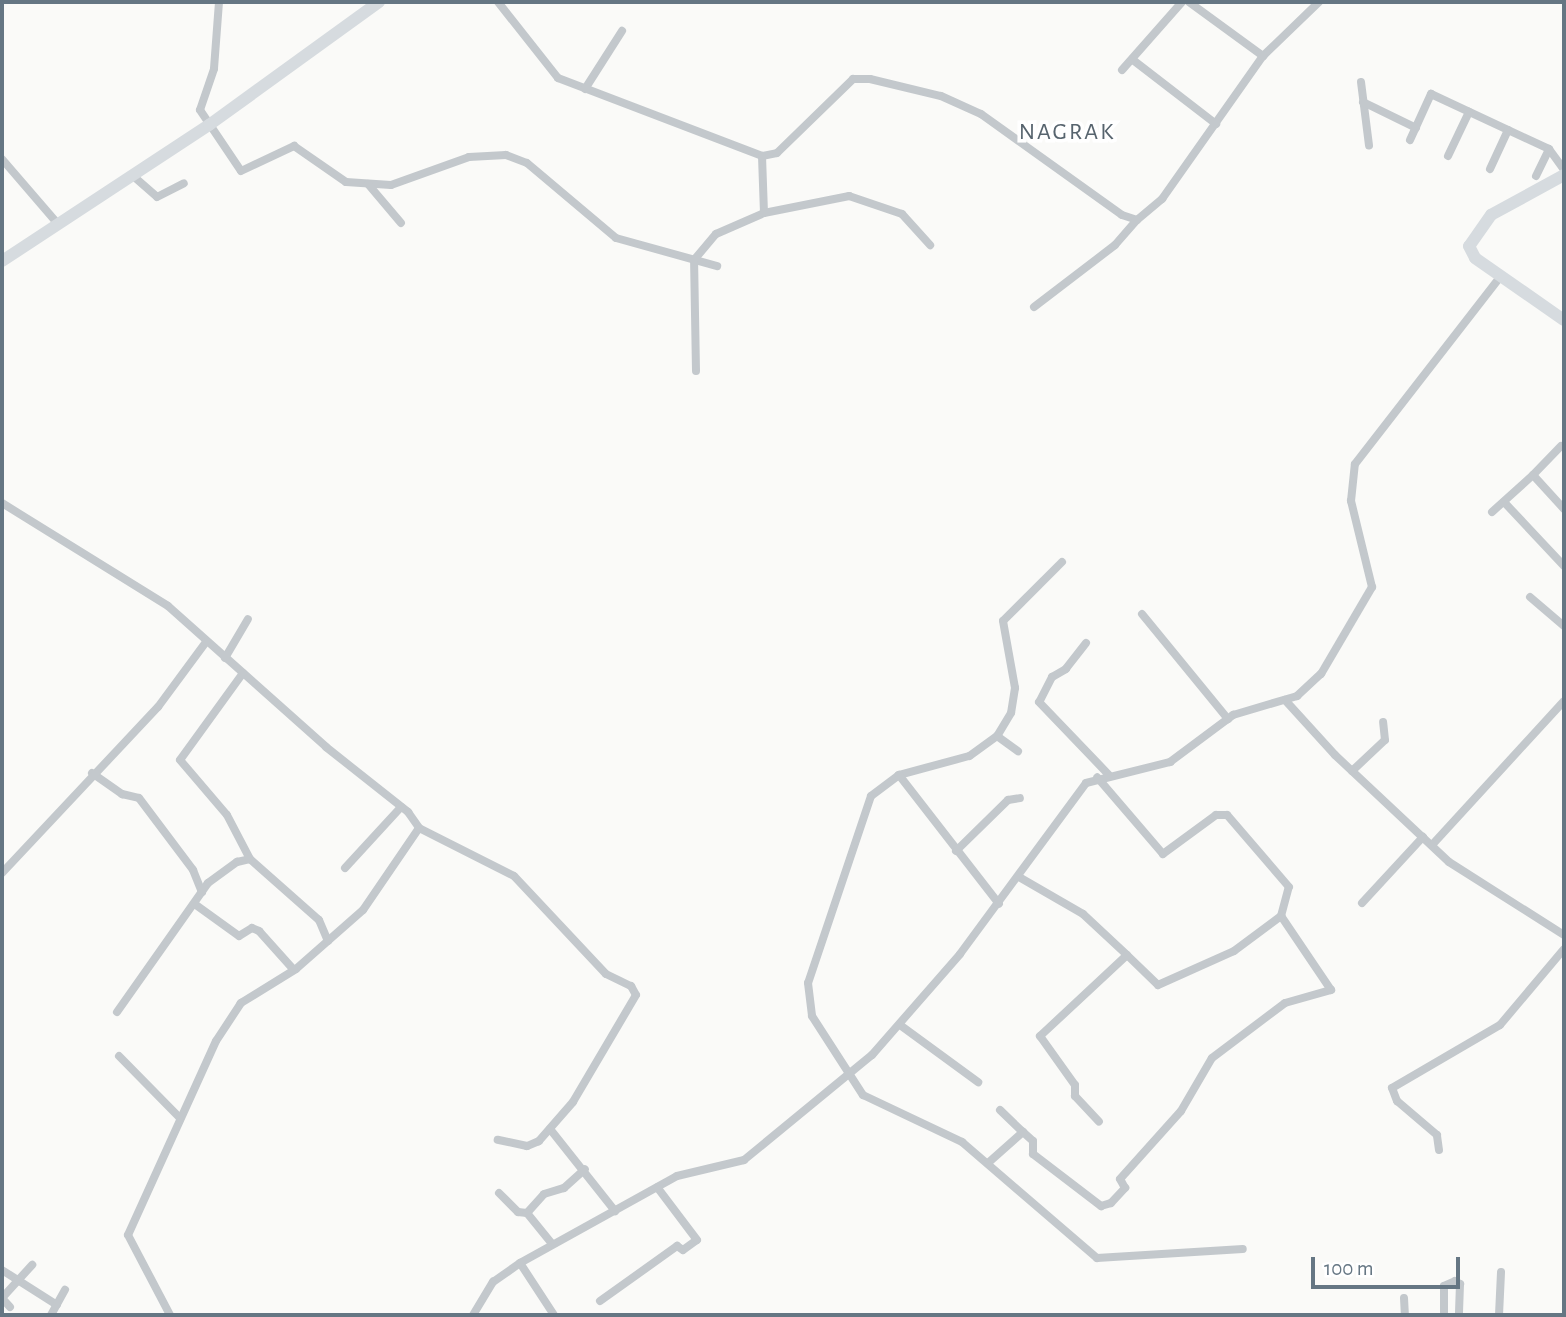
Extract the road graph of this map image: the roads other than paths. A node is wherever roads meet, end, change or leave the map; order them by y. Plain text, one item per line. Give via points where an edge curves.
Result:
1 (219, 2) edge
2 (379, 2) edge
3 (498, 2) edge
4 (1182, 2) edge
5 (1189, 2) edge
6 (1319, 2) edge
7 (622, 31) dead end
8 (1263, 56) junction
9 (1133, 60) junction
10 (1122, 71) dead end
11 (1361, 82) dead end
12 (585, 89) junction
13 (1363, 102) junction
14 (1469, 112) junction
15 (1216, 124) junction
16 (209, 125) junction
17 (1416, 128) junction
18 (1508, 130) junction
19 (1410, 140) dead end
20 (1368, 145) dead end
21 (1549, 149) junction
22 (762, 156) junction
23 (1448, 156) dead end
24 (2, 159) edge
25 (1490, 169) dead end
26 (1564, 173) edge
27 (132, 175) junction
28 (1536, 176) dead end
29 (184, 183) dead end
30 (368, 184) junction
31 (764, 213) junction
32 (1137, 220) junction
33 (57, 223) junction
34 (401, 223) dead end
35 (930, 245) dead end
36 (694, 260) junction
37 (2, 261) edge
38 (716, 266) dead end
39 (1501, 276) junction
40 (1034, 307) dead end
41 (1564, 320) edge
42 (696, 371) dead end
43 (1561, 446) dead end
44 (1533, 475) junction
45 (1504, 502) junction
46 (2, 503) edge
47 (1564, 509) edge
48 (1492, 512) dead end
49 (1062, 562) dead end
50 (1564, 566) edge
51 (1530, 597) dead end
52 (1142, 614) dead end
53 (248, 619) dead end
54 (1564, 626) edge
55 (206, 642) junction
56 (1086, 643) dead end
57 (225, 658) junction
58 (243, 673) junction
59 (1285, 700) junction
60 (1564, 701) edge
61 (1228, 719) junction
62 (1383, 722) dead end
63 (997, 736) junction
64 (1018, 751) dead end
65 (1352, 771) junction
66 (92, 772) junction
67 (899, 775) junction
68 (1109, 775) junction
69 (1097, 777) junction
70 (1020, 798) dead end
71 (401, 807) junction
72 (419, 828) junction
73 (1423, 837) junction
74 (1432, 845) junction
75 (956, 851) junction
76 (250, 859) junction
77 (345, 868) dead end
78 (2, 873) edge
79 (1019, 877) junction
80 (202, 892) junction
81 (1362, 902) dead end
82 (999, 904) junction
83 (196, 905) junction
84 (1281, 916) junction
85 (1564, 935) edge
86 (328, 941) junction
87 (1564, 948) edge
88 (1127, 955) junction
89 (294, 970) junction
90 (117, 1012) dead end
91 (900, 1025) junction
92 (119, 1056) dead end
93 (848, 1071) junction
94 (978, 1083) dead end
95 (1000, 1110) dead end
96 (180, 1118) junction
97 (1099, 1122) dead end
98 (550, 1129) junction
99 (1023, 1132) junction
100 (498, 1140) dead end
101 (1439, 1150) dead end
102 (988, 1163) junction
103 (585, 1168) junction
104 (657, 1187) junction
105 (499, 1193) dead end
106 (615, 1210) junction
107 (527, 1213) junction
108 (552, 1244) junction
109 (1243, 1249) dead end
110 (520, 1263) junction
111 (32, 1265) dead end
112 (2, 1270) edge
113 (1501, 1272) dead end
114 (19, 1281) junction
115 (65, 1290) dead end
116 (1405, 1298) dead end
117 (600, 1301) dead end
118 (57, 1305) junction
119 (10, 1307) dead end
120 (51, 1315) edge
121 (170, 1315) edge
122 (472, 1315) edge
123 (554, 1315) edge
124 (1405, 1315) edge
125 (1444, 1315) edge
126 (1459, 1315) edge
127 (1499, 1315) edge

1 - 16 street via 214,69 200,110
2 - 16 street
3 - 12 street via 552,72
4 - 9 street
5 - 8 street
6 - 8 street
7 - 12 street
8 - 15 street
9 - 10 street
9 - 15 street
11 - 13 street
12 - 22 street
13 - 17 street
13 - 20 street
14 - 17 street via 1432,94
14 - 18 street
14 - 23 street
15 - 32 street via 1162,199
16 - 27 street
16 - 30 street via 241,171 293,146 337,178
17 - 19 street
18 - 21 street
18 - 25 street
21 - 26 street
21 - 28 street
22 - 31 street
22 - 32 street via 782,149 853,79 870,79 942,96 981,114 1122,215
24 - 33 street
26 - 39 street via 1500,209 1475,233 1471,253
27 - 29 street via 157,197
27 - 33 street
30 - 34 street
30 - 36 street via 418,179 488,153 506,155 527,163 616,238
31 - 35 street via 849,196 902,214
31 - 36 street via 716,234
32 - 40 street via 1115,245
33 - 37 street
36 - 38 street
36 - 42 street
39 - 41 street
39 - 59 street via 1355,464 1351,501 1371,587 1321,674
43 - 44 street
44 - 45 street
44 - 47 street
45 - 48 street
45 - 50 street
46 - 55 street via 168,606
49 - 63 street via 1003,621 1015,688 1011,713
51 - 54 street
52 - 61 street
53 - 57 street
55 - 57 street
55 - 66 street via 158,707
56 - 68 street via 1066,669 1052,677 1039,702
57 - 58 street
58 - 71 street
58 - 76 street via 180,760 227,815
59 - 61 street
59 - 65 street
60 - 74 street
61 - 68 street via 1170,762
62 - 65 street via 1385,740
63 - 64 street
63 - 67 street via 969,756
65 - 73 street
66 - 78 street
66 - 80 street via 122,794 139,797 193,870
67 - 75 street
67 - 93 street via 871,796 808,983 817,1027
68 - 69 street
69 - 79 street via 1076,792
69 - 84 street via 1163,854 1216,814 1227,815 1290,887
70 - 75 street via 1008,800
71 - 72 street
71 - 77 street
72 - 86 street via 379,890
72 - 98 street via 431,829 469,858 514,876 606,974 635,989 634,1003
73 - 74 street
73 - 81 street
74 - 85 street via 1480,885
75 - 82 street
76 - 80 street via 226,868
76 - 86 street via 319,920
79 - 82 street
79 - 88 street via 1083,914
80 - 83 street
82 - 91 street
83 - 89 street via 239,936 252,928 259,931
83 - 90 street
84 - 88 street via 1234,951 1158,985
84 - 99 street via 1331,990 1285,1003 1212,1058 1181,1111 1120,1179 1125,1188 1111,1203 1101,1206 1033,1154 1032,1138
86 - 89 street
87 - 101 street via 1500,1025 1392,1088 1397,1101 1437,1135
88 - 97 street via 1040,1036 1075,1085 1075,1096
89 - 96 street via 235,1008
91 - 93 street
91 - 94 street
92 - 96 street
93 - 102 street via 863,1095 951,1135
93 - 104 street via 744,1160 677,1176
95 - 99 street
96 - 121 street via 128,1235
98 - 100 street via 527,1146
98 - 103 street
99 - 102 street
102 - 109 street via 1097,1258
103 - 106 street
103 - 107 street via 564,1188 544,1194
104 - 106 street
104 - 117 street via 697,1240 683,1250 677,1246
105 - 107 street via 518,1212
106 - 108 street
107 - 108 street
108 - 110 street
110 - 122 street via 493,1282
110 - 123 street
111 - 114 street
112 - 114 street
113 - 127 street
114 - 118 street
114 - 119 street via 2,1298
115 - 118 street
116 - 124 street
118 - 120 street
125 - 126 street via 1444,1286 1455,1281 1460,1284

